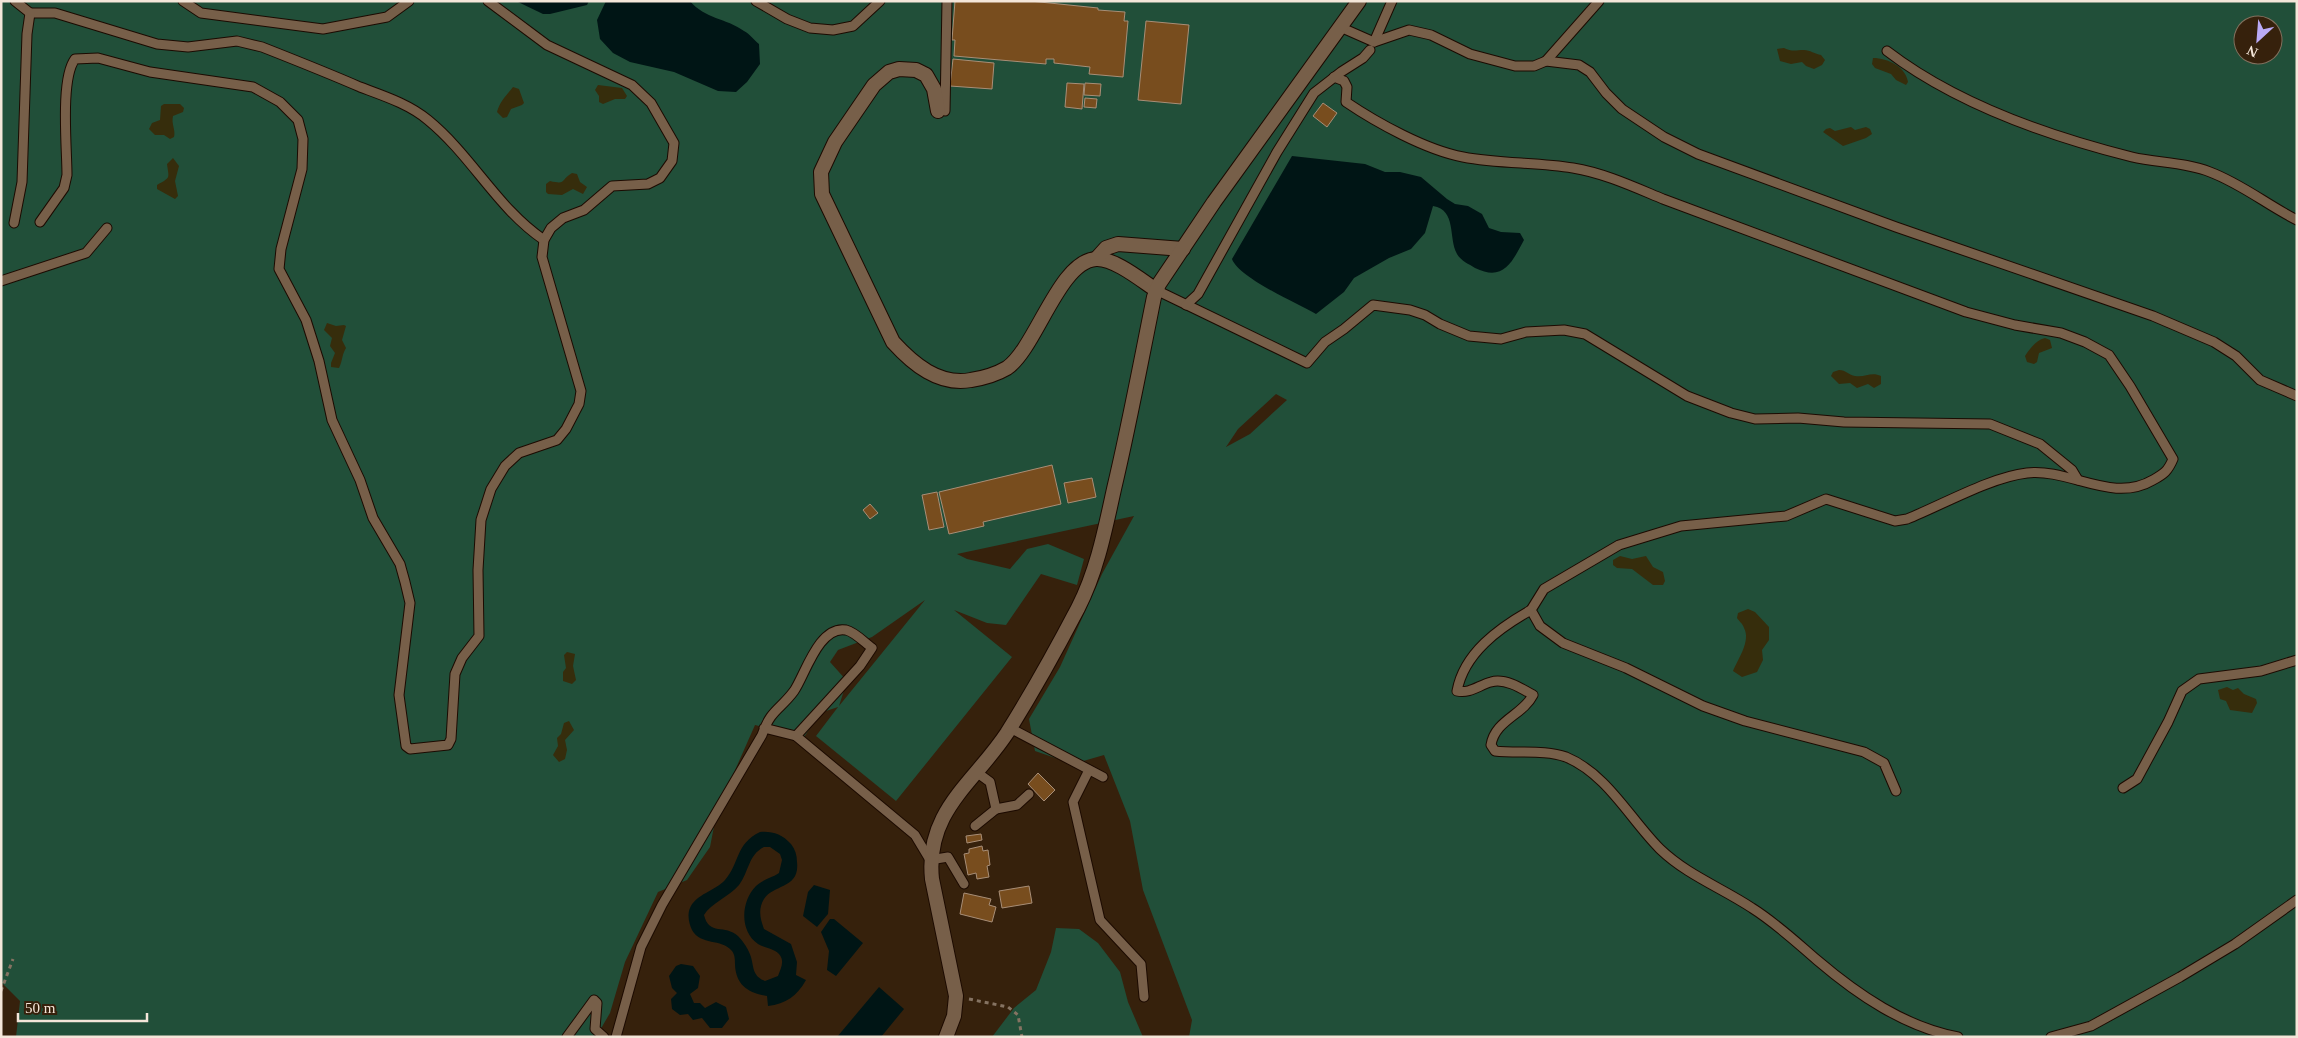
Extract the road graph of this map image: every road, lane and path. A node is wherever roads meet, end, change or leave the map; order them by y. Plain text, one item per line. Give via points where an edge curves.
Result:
1 (15, 1) edge
2 (183, 1) edge
3 (409, 1) edge
4 (488, 1) edge
5 (756, 1) edge
6 (880, 1) edge
7 (947, 1) edge
8 (1359, 1) edge
9 (1392, 1) edge
10 (1599, 1) edge
11 (30, 13) junction
12 (1340, 27) junction
13 (1372, 46) junction
14 (1887, 51) dead end
15 (1546, 61) junction
16 (1334, 77) junction
17 (942, 111) joint
18 (2297, 220) edge
19 (40, 222) dead end
20 (14, 223) dead end
21 (107, 228) dead end
22 (544, 240) junction
23 (1183, 248) junction
24 (1097, 258) junction
25 (1, 281) edge
26 (1156, 290) junction
27 (1186, 305) junction
28 (2297, 396) edge
29 (2078, 480) junction
30 (1531, 610) junction
31 (2297, 660) edge
32 (764, 728) junction
33 (1010, 728) junction
34 (796, 736) junction
35 (1089, 770) junction
36 (975, 771) junction
37 (1104, 777) dead end
38 (2123, 788) dead end
39 (1896, 791) dead end
40 (1030, 794) dead end
41 (996, 809) junction
42 (976, 826) dead end
43 (930, 860) junction
44 (964, 884) dead end
45 (2297, 900) edge
46 (14, 959) dead end
47 (1, 991) edge
48 (956, 996) junction
49 (1144, 997) dead end
50 (567, 1037) edge
51 (604, 1037) edge
52 (616, 1037) edge
53 (946, 1037) edge
54 (1022, 1037) edge
55 (1958, 1037) edge
56 (2051, 1037) edge

1 - 11 lane
2 - 3 lane via 201,13 323,29 386,17
4 - 22 lane via 547,45 632,85 651,103 674,143 672,161 660,178 648,184 612,186 584,210 563,218 551,228
5 - 6 lane via 810,28 833,30 853,26
7 - 17 lane
8 - 12 street
9 - 13 lane
10 - 15 lane
11 - 20 lane via 22,182
11 - 22 lane via 55,14 157,44 188,47 237,41 262,46 404,104 428,119 503,205
12 - 13 lane
12 - 23 street
13 - 15 lane via 1409,30 1432,35 1488,60 1524,66
13 - 16 lane via 1362,58
14 - 18 lane via 1935,83 1998,115 2134,157 2182,164 2209,172 2239,184
15 - 28 lane via 1579,65 1590,72 1622,109 1664,137 1698,154 2153,316 2214,342 2236,356 2260,380
16 - 27 lane via 1314,93 1234,226 1218,261 1198,294
16 - 29 lane via 1344,81 1347,87 1346,102 1373,120 1434,148 1463,157 1575,168 1618,180 1966,312 2061,333 2109,355 2173,459 2168,471 2148,483 2122,490
17 - 24 street via 926,76 916,70 889,72 874,85 835,142 821,172 822,194 893,342 906,357 941,378 964,382 988,377 1008,367 1072,273 1082,262
19 - 22 lane via 64,188 67,174 66,86 70,66 75,59 98,58 150,72 253,87 280,102 298,120 303,139 302,169 281,249 279,269 306,320 332,420 360,480 373,518 400,564 405,582 410,603 399,695 406,746 410,748 448,745 451,739 455,674 462,658 479,636 480,529 491,489 505,466 519,453 557,440 579,404 581,391 542,257
21 - 25 lane via 86,253
23 - 24 street via 1118,244 1106,248
23 - 26 street
24 - 26 street via 1115,263
26 - 27 lane
26 - 33 street via 1098,560 1079,607
27 - 29 lane via 1307,363 1325,342 1373,305 1410,310 1478,338 1501,339 1526,332 1564,330 1584,334 1688,396 1731,413 1755,419 1990,424 2040,444 2072,470
29 - 30 lane via 2029,473 2004,478 1907,519 1895,521 1826,500 1786,516 1681,526 1619,545 1544,589
30 - 39 lane via 1540,626 1563,643 1626,668 1703,706 1745,721 1864,752 1884,763
30 - 55 lane via 1512,620 1483,643 1458,682 1456,691 1462,692 1493,681 1512,684 1533,695 1498,729 1491,745 1495,751 1557,754 1584,767 1604,784 1661,850 1688,870 1774,923 1871,1002
31 - 38 lane via 2262,671 2199,679 2182,691 2137,779
32 - 34 lane
32 - 34 lane via 767,720 793,692 816,650 830,635 848,630 872,648 860,666
32 - 52 lane via 641,947
33 - 35 lane
33 - 36 street
34 - 43 lane via 915,835
35 - 37 lane
35 - 49 lane via 1072,802 1100,920 1141,964
36 - 41 lane via 990,782
36 - 43 street via 958,793 936,833
40 - 41 lane via 1017,805
41 - 42 lane
43 - 44 lane via 948,857
43 - 48 street
45 - 56 lane via 2235,944 2180,977 2091,1026
46 - 47 path
48 - 53 street via 954,1016
48 - 54 path via 1008,1007 1018,1015
50 - 51 lane via 594,1000 597,1003 594,1029

